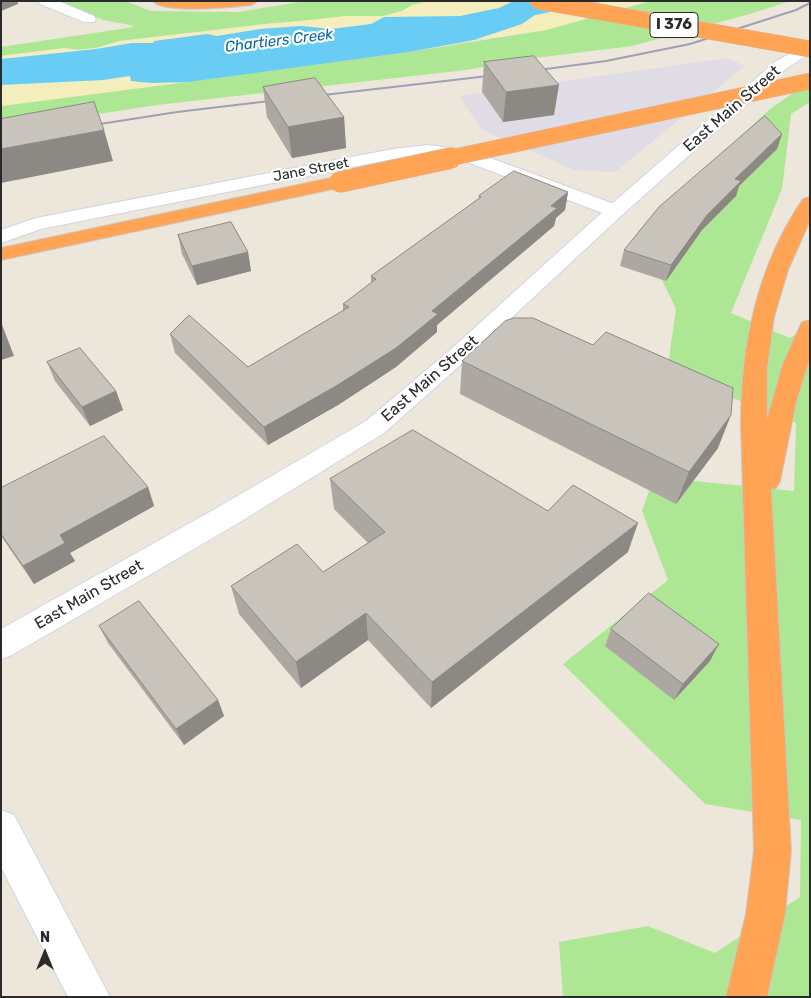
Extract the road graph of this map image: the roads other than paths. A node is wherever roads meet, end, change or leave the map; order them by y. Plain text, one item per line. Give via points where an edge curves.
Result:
1 (45, 1) edge
2 (160, 1) edge
3 (251, 1) edge
4 (538, 1) edge
5 (607, 1) edge
6 (89, 20) dead end
7 (810, 36) edge
8 (810, 48) edge
9 (810, 81) edge
10 (810, 203) edge
11 (615, 211) junction
12 (1, 236) edge
13 (1, 254) edge
14 (810, 326) edge
15 (760, 509) junction
16 (1, 645) edge
17 (1, 828) edge
18 (90, 997) edge
19 (746, 997) edge

1 - 6 main road
2 - 3 highway via 198,5
4 - 8 highway, I 376, bridge
5 - 7 highway, I 376
8 - 11 main road, East Main Street via 781,65
9 - 13 highway, bridge
10 - 15 highway via 789,239 775,275 757,347 754,438
11 - 12 main road, Jane Street via 463,154 420,150 36,224
11 - 16 main road, East Main Street via 375,427
14 - 15 highway via 784,396
15 - 19 highway via 773,825 770,884 761,945
17 - 18 main road

